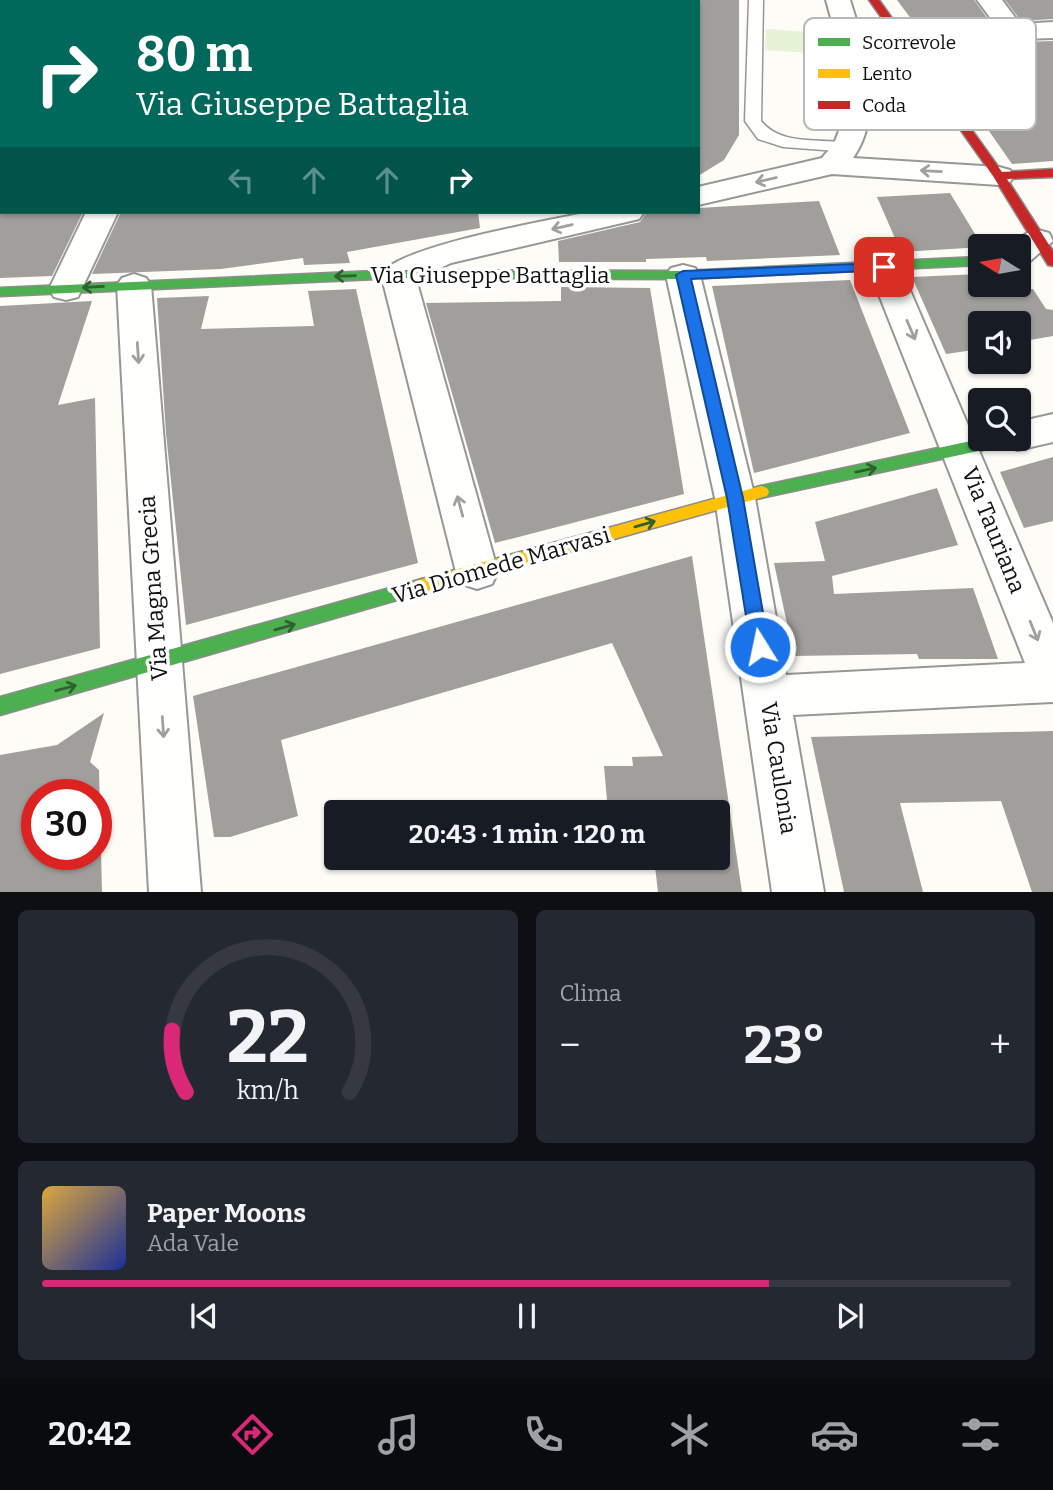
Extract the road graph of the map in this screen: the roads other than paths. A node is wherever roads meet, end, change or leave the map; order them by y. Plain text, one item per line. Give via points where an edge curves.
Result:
1 (756, 0) edge
2 (838, 0) edge
3 (874, 0) edge
4 (989, 0) edge
5 (843, 18) edge
6 (887, 18) edge
7 (1003, 18) edge
8 (852, 130) edge
9 (966, 130) edge
10 (839, 156) junction
11 (1053, 173) edge
12 (999, 176) junction
13 (700, 195) edge
14 (101, 214) edge
15 (619, 214) edge
16 (1041, 249) edge
17 (968, 262) edge
18 (884, 267) junction
19 (398, 274) junction
20 (683, 275) junction
21 (134, 285) junction
22 (66, 289) junction
23 (0, 292) edge
24 (1053, 428) edge
25 (1031, 433) edge
26 (968, 448) edge
27 (962, 450) junction
28 (735, 498) junction
29 (477, 572) junction
30 (158, 663) junction
31 (1053, 679) edge
32 (768, 696) junction
33 (0, 706) edge
34 (175, 891) edge
35 (798, 891) edge

1 - 10 lane via 753,121 764,135
2 - 5 street
3 - 6 street
4 - 7 street
8 - 10 street
9 - 12 street
12 -> 10 street
10 -> 13 street
11 - 12 street
12 - 16 street
14 - 22 street
15 -> 19 street via 441,255
17 - 18 street, Via Giuseppe Battaglia
18 - 20 street, Via Giuseppe Battaglia
18 -> 27 street, Via Tauriana
19 - 20 street, Via Giuseppe Battaglia
19 -> 21 street, Via Giuseppe Battaglia
29 -> 19 street
20 - 28 street, Via Caulonia
21 -> 22 street, Via Giuseppe Battaglia
21 -> 30 street, Via Magna Grecia
22 - 23 street, Via Giuseppe Battaglia
24 - 25 street
26 - 27 street, Via Diomede Marvasi
28 -> 27 street, Via Diomede Marvasi
27 -> 31 street, Via Tauriana
29 -> 28 street, Via Diomede Marvasi
28 - 32 street, Via Caulonia
30 -> 29 street, Via Diomede Marvasi
33 -> 30 street, Via Diomede Marvasi
30 -> 34 street, Via Magna Grecia
31 - 32 street
32 - 35 street, Via Caulonia

